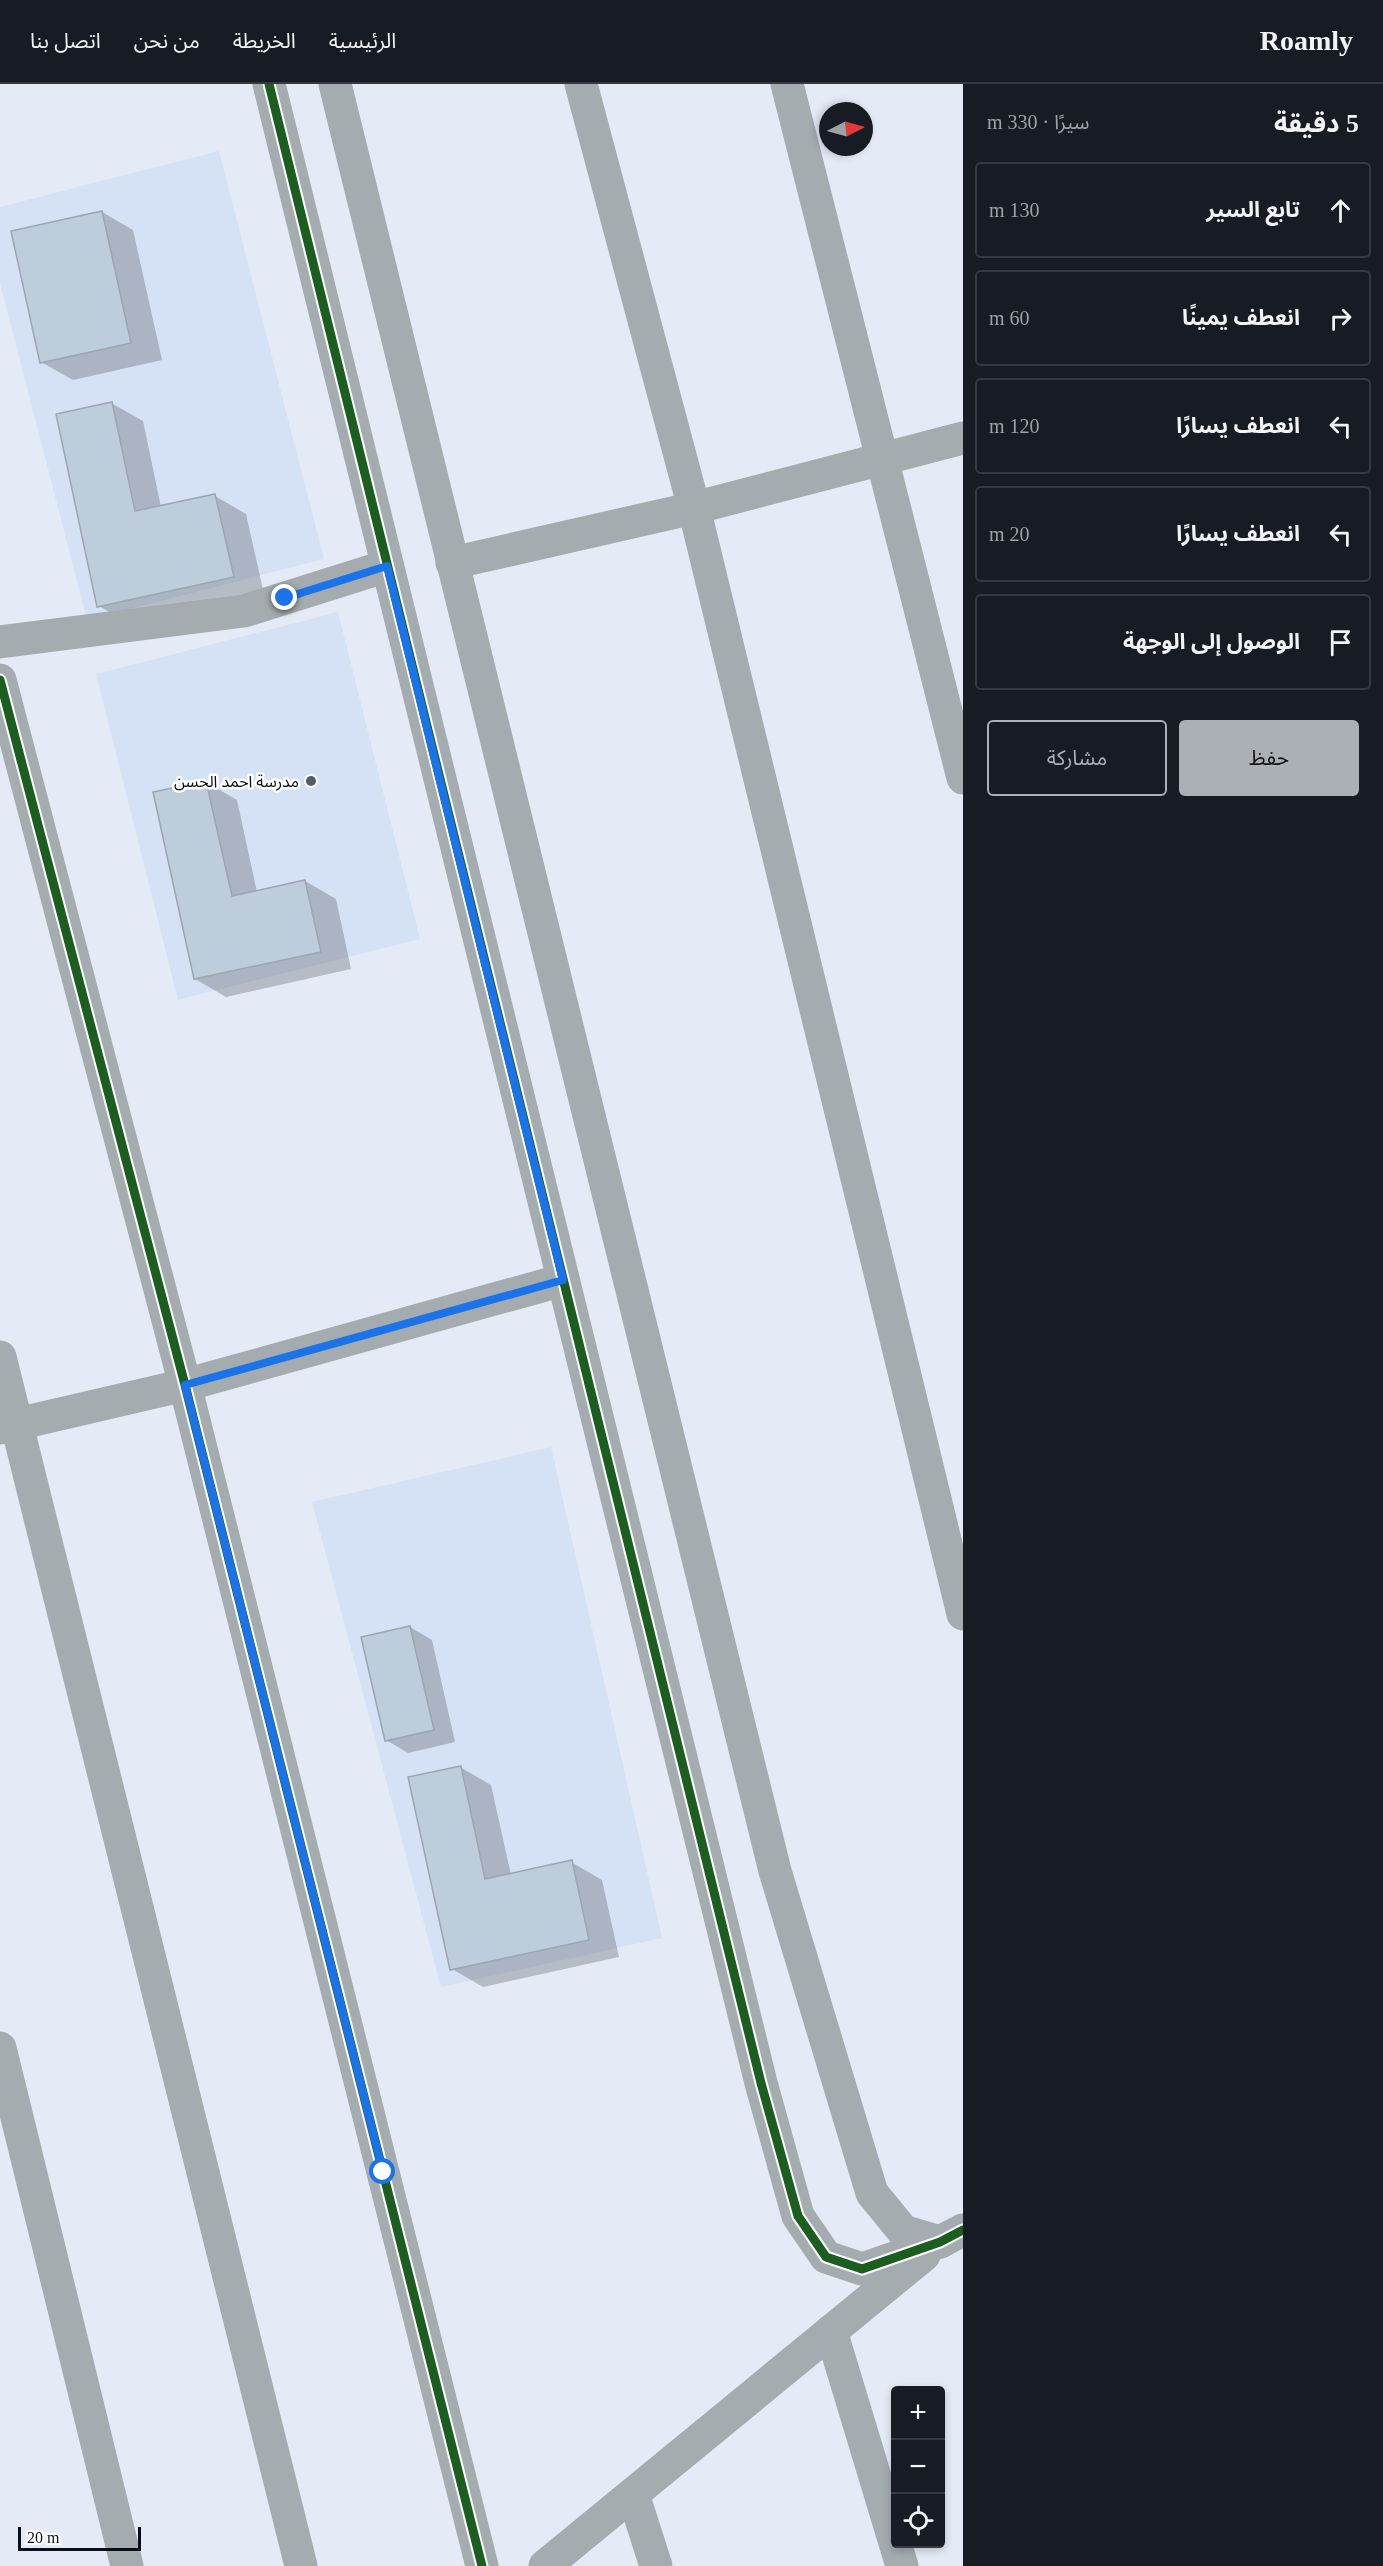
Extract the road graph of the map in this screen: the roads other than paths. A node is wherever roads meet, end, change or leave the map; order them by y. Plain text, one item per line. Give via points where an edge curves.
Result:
1 (269, 84) edge
2 (335, 84) edge
3 (581, 84) edge
4 (787, 84) edge
5 (963, 438) edge
6 (884, 460) junction
7 (694, 508) junction
8 (452, 563) junction
9 (387, 566) junction
10 (0, 642) edge
11 (0, 680) edge
12 (963, 778) edge
13 (563, 1280) junction
14 (0, 1357) edge
15 (185, 1385) junction
16 (9, 1426) edge
17 (963, 1614) edge
18 (0, 2048) edge
19 (951, 2236) edge
20 (831, 2331) junction
21 (633, 2494) junction
22 (127, 2566) edge
23 (301, 2566) edge
24 (482, 2566) edge
25 (545, 2566) edge
26 (656, 2566) edge
27 (902, 2566) edge

1 - 9 street
2 - 8 street
3 - 7 street
4 - 6 street
5 - 6 street
6 - 7 street
6 - 12 street
7 - 8 street
7 - 17 street
8 - 19 street via 775,1871 872,2193 903,2231
9 - 10 street via 244,611
9 - 13 street
11 - 15 street
13 - 15 street
13 - 19 street via 761,2083 798,2216 826,2257 862,2269
14 - 16 street
15 - 16 street
15 - 24 street
16 - 23 street
18 - 22 street
19 - 20 street
20 - 21 street
20 - 27 street
21 - 25 street
21 - 26 street

